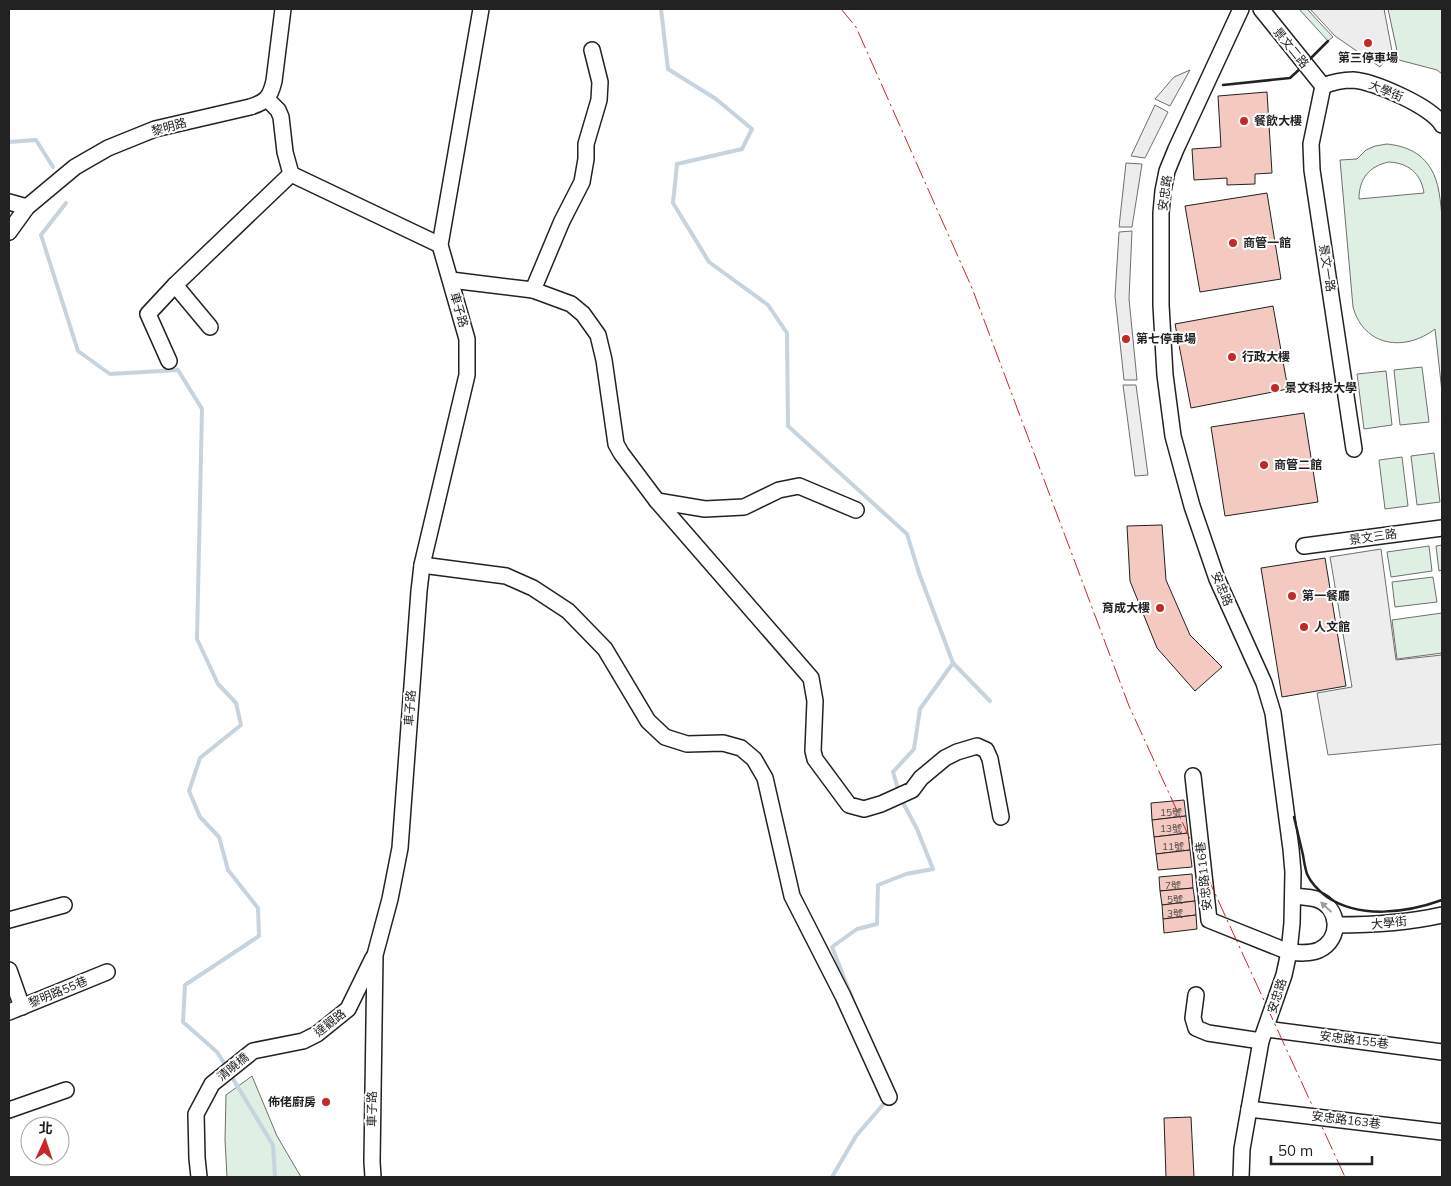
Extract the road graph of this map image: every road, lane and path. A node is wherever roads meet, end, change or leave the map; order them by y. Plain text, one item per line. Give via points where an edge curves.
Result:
1 (283, 9) edge
2 (481, 9) edge
3 (1242, 9) edge
4 (1261, 9) edge
5 (592, 50) dead end
6 (1323, 86) junction
7 (267, 99) junction
8 (1442, 125) edge
9 (291, 174) junction
10 (9, 202) edge
11 (27, 207) junction
12 (9, 232) edge
13 (440, 245) junction
14 (451, 280) junction
15 (175, 285) junction
16 (533, 290) junction
17 (210, 327) dead end
18 (169, 361) dead end
19 (1354, 450) dead end
20 (657, 501) junction
21 (856, 510) dead end
22 (1442, 528) edge
23 (1304, 546) dead end
24 (422, 566) junction
25 (1193, 776) dead end
26 (1001, 817) dead end
27 (1293, 896) junction
28 (64, 905) dead end
29 (1442, 915) edge
30 (9, 920) edge
31 (1336, 925) junction
32 (1289, 952) junction
33 (375, 955) junction
34 (9, 970) edge
35 (107, 972) dead end
36 (1196, 995) dead end
37 (16, 1009) edge
38 (1264, 1035) junction
39 (253, 1051) joint
40 (1442, 1052) edge
41 (66, 1090) dead end
42 (889, 1097) dead end
43 (1249, 1109) junction
44 (9, 1110) edge
45 (1442, 1132) edge
46 (199, 1177) edge
47 (372, 1177) edge
48 (1241, 1177) edge

1 - 7 street via 274,81
2 - 13 street, 車子路
3 - 27 street, 安忠路 via 1176,148 1163,191 1161,305 1165,375 1173,436 1192,506 1217,579 1264,683 1272,713 1291,849
4 - 6 street, 景文二路
5 - 16 street via 600,82 600,100 586,144 582,182
6 - 8 street, 大學街 via 1356,80 1386,89 1426,109
6 - 19 street, 景文一路 via 1311,144 1312,170
7 - 9 street via 281,117
7 - 11 street, 黎明路 via 250,107 155,129 108,148 75,167
9 - 13 street
9 - 15 street
10 - 11 street
11 - 12 street, 黎明路
13 - 14 street, 車子路
14 - 16 street
14 - 24 street, 車子路 via 467,339 467,376
15 - 17 street
15 - 18 street via 148,314
16 - 20 street via 571,304 598,335 616,444
20 - 21 street via 705,509 744,507 779,490 799,486
20 - 26 street via 811,678 815,759 849,805 864,809 895,799 912,790 945,758 977,746 986,750 990,759
22 - 23 street, 景文三路
24 - 33 street, 車子路 via 400,848
24 - 42 street via 506,576 533,588 568,611 605,649 648,721 665,737 687,744 722,743 741,748 754,759 766,778 792,896
25 - 32 street, 安忠路116巷 via 1209,920
31 -> 27 street via 1331,910 1325,904
27 - 32 street, 安忠路
28 - 30 street
29 - 31 street, 大學街 via 1404,922
31 - 32 street via 1331,940 1325,946 1318,950
32 - 38 street, 安忠路
33 - 39 street, 達觀路 via 348,1009 317,1034 304,1042
33 - 47 street, 車子路
34 - 37 street
35 - 37 street, 黎明路55巷
36 - 38 street, 安忠路155巷 via 1193,1018 1196,1028 1208,1034
38 - 40 street, 安忠路155巷
38 - 43 street, 安忠路
39 - 46 street, 清曉橋 via 212,1084 196,1114
41 - 44 street
43 - 45 street, 安忠路163巷
43 - 48 street, 安忠路

